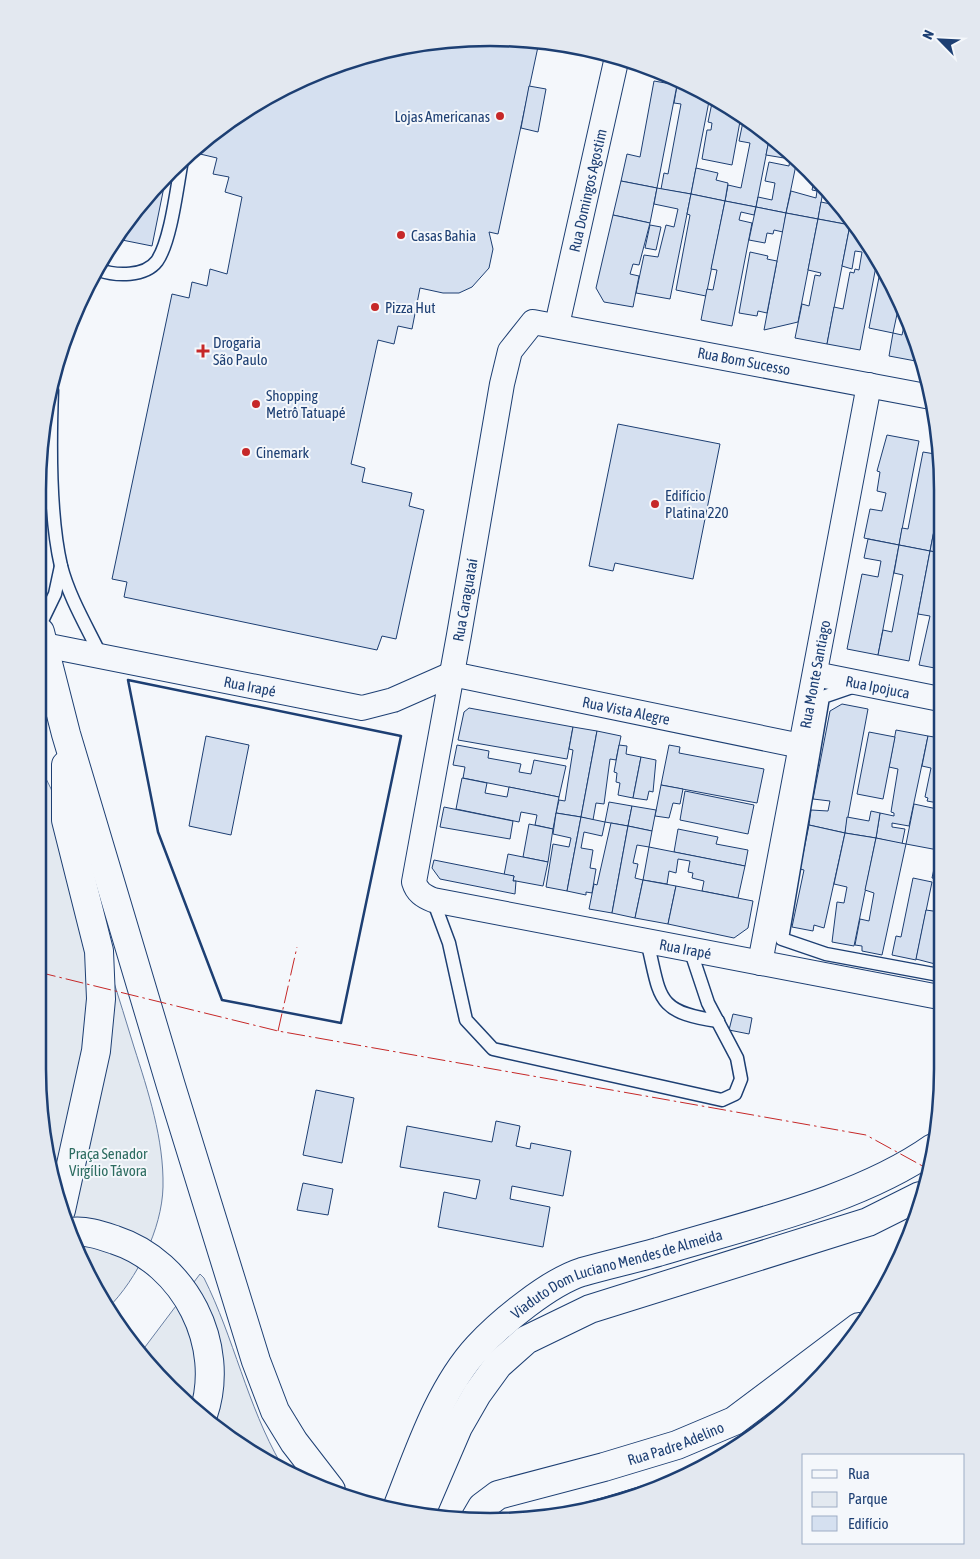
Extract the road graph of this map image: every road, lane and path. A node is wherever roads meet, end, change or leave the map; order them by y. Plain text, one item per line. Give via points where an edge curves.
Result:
1 (615, 64) edge
2 (179, 173) edge
3 (104, 271) edge
4 (557, 325) junction
5 (869, 385) junction
6 (923, 396) edge
7 (50, 429) edge
8 (61, 566) junction
9 (46, 620) edge
10 (46, 636) edge
11 (46, 654) edge
12 (101, 656) junction
13 (452, 674) junction
14 (815, 674) junction
15 (862, 684) junction
16 (934, 698) edge
17 (66, 734) junction
18 (801, 746) junction
19 (796, 772) junction
20 (804, 796) junction
21 (433, 900) junction
22 (647, 941) junction
23 (690, 949) junction
24 (760, 963) junction
25 (934, 974) edge
26 (934, 996) edge
27 (718, 1021) junction
28 (926, 1153) edge
29 (914, 1199) edge
30 (70, 1212) edge
31 (76, 1227) edge
32 (841, 1341) edge
33 (205, 1409) edge
34 (324, 1480) edge
35 (399, 1503) edge
36 (423, 1508) edge
37 (479, 1513) edge

1 - 4 street, Rua Domingos Agostim
2 - 3 lane via 164,246 156,262 138,273
4 - 5 street, Rua Bom Sucesso
4 - 13 street, Rua Caraguataí via 533,322 510,351
5 - 6 street, Rua Bom Sucesso
5 - 14 street, Rua Monte Santiago
7 - 8 lane
8 - 9 lane
8 - 12 lane
10 - 12 street, Rua Irapé
11 - 17 main road
12 - 13 street, Rua Irapé via 362,708 393,700
13 - 18 street, Rua Vista Alegre
13 - 21 street, Rua Caraguataí via 414,874 416,890
14 - 15 street, Rua Ipojuca
14 - 18 street, Rua Monte Santiago
15 - 16 street, Rua Ipojuca
15 - 20 lane via 823,697
17 - 30 main road via 66,820 99,951 102,998
17 - 34 main road via 256,1361 275,1411
18 - 19 street, Rua Monte Santiago
19 - 20 lane via 802,774
19 - 24 street, Rua Monte Santiago
20 - 25 lane via 782,939 826,954
21 - 22 street, Rua Irapé
21 - 27 lane via 449,943 466,1020 493,1049 722,1100 735,1094 741,1079 737,1058
22 - 23 street, Rua Irapé
22 - 27 lane via 661,997 672,1009 689,1017
23 - 24 street, Rua Irapé
23 - 27 lane via 708,1003
24 - 26 street, Rua Irapé
28 - 35 main road, Viaduto Dom Luciano Mendes de Almeida via 857,1188 713,1235 580,1273 545,1291 500,1324 477,1348 457,1377 433,1420
29 - 36 main road, Viaduto Dom Luciano Mendes de Almeida via 868,1222 590,1309 526,1340 498,1366 477,1394 458,1427
31 - 33 main road via 127,1244 160,1263 178,1283 194,1308 206,1338 210,1369
32 - 37 main road, Rua Padre Adelino via 734,1421 677,1445 498,1495

